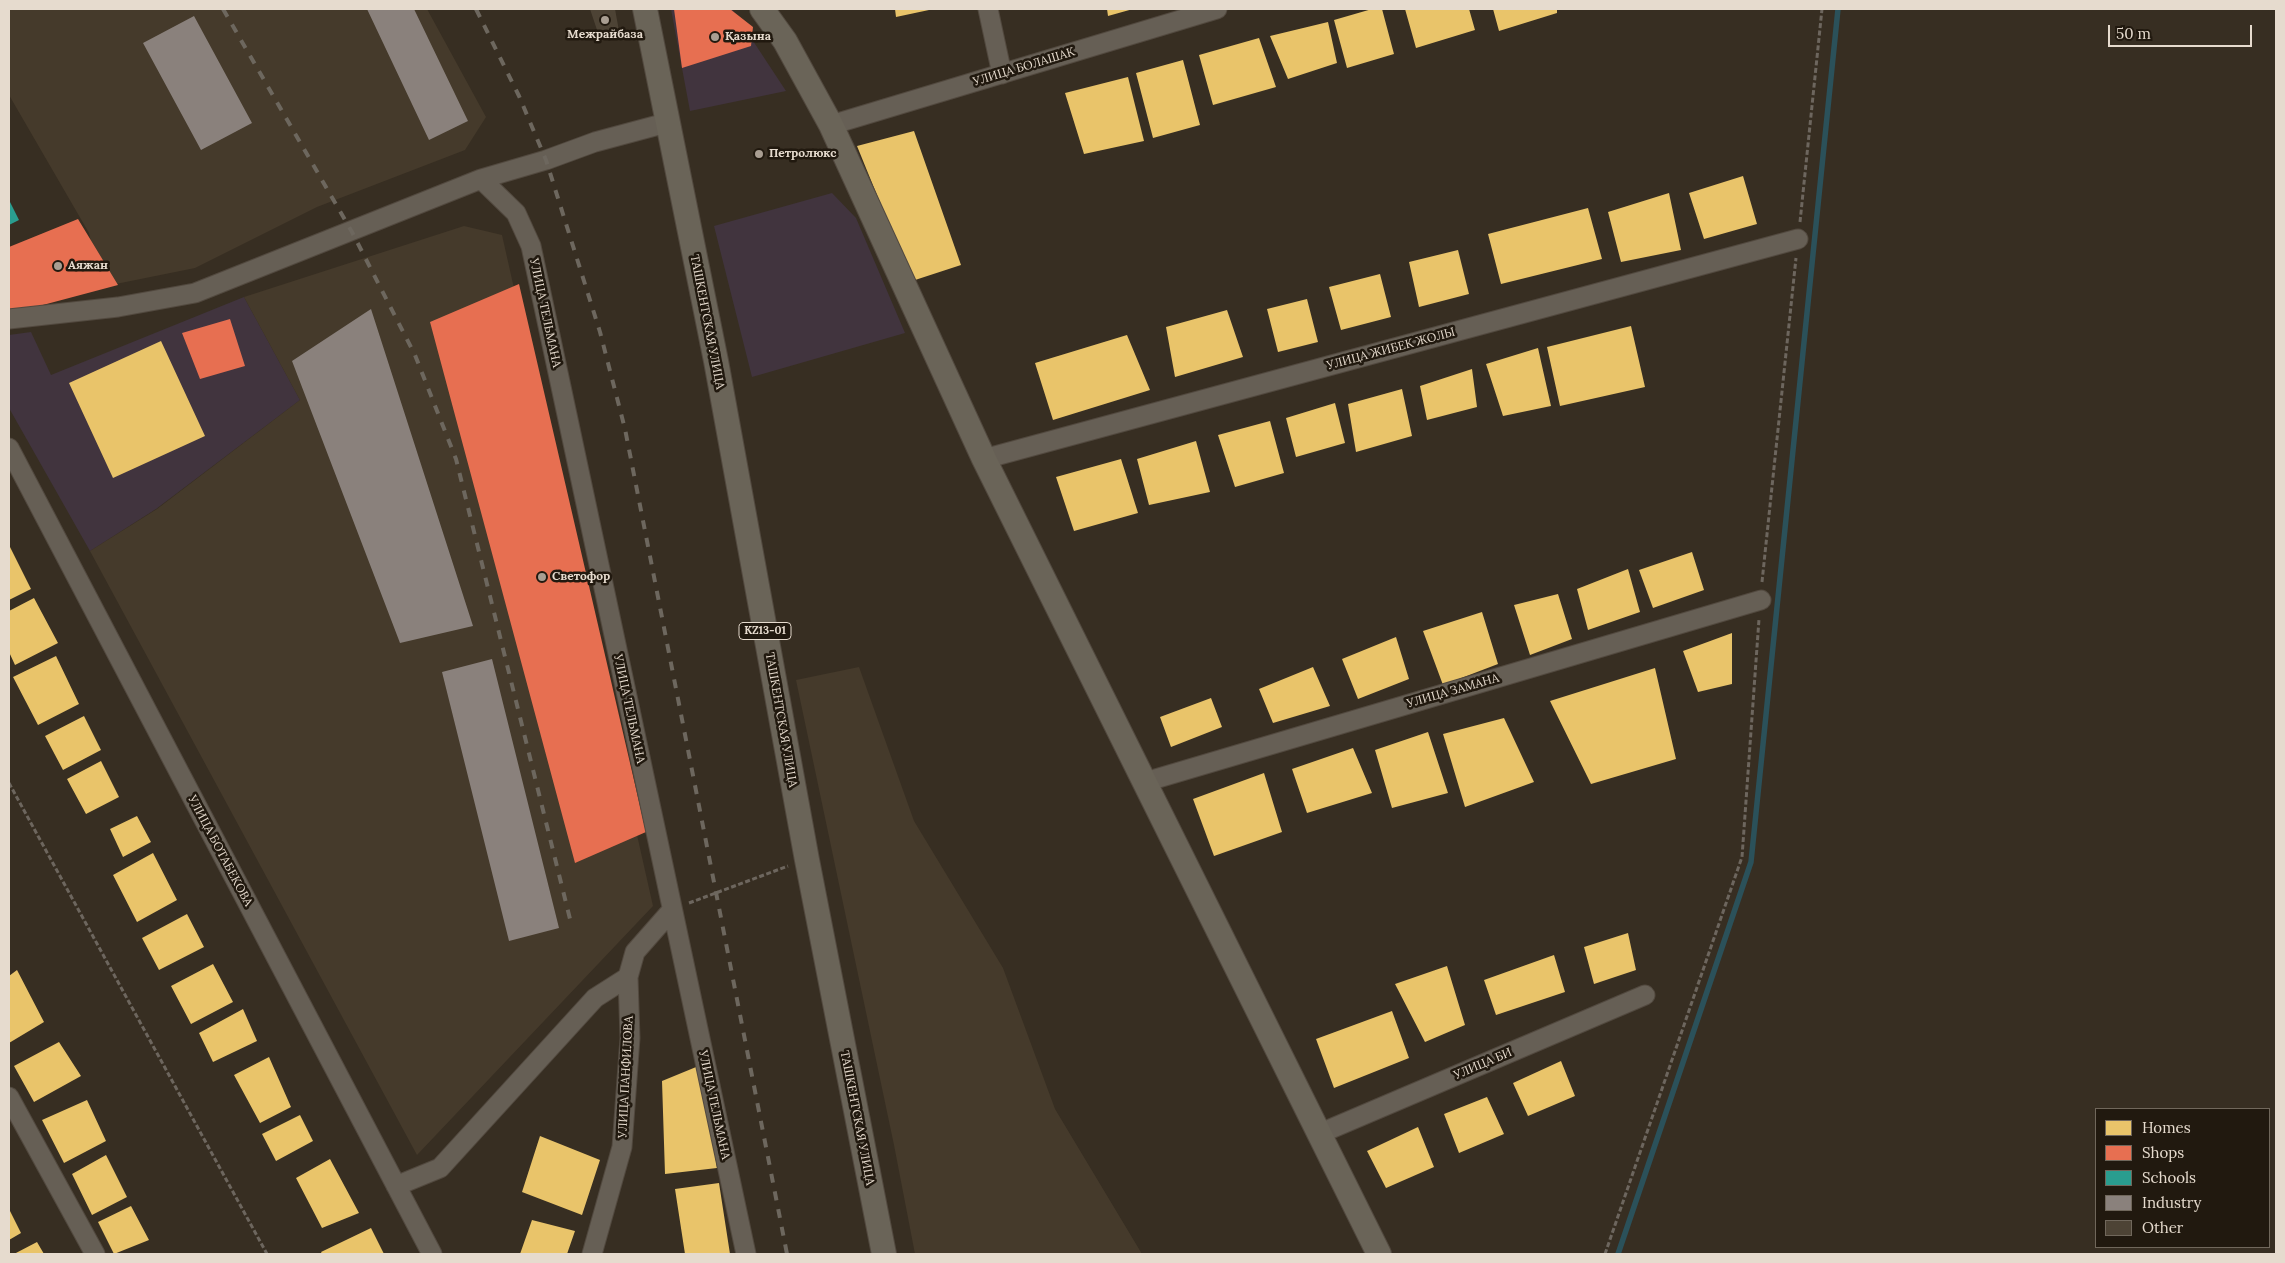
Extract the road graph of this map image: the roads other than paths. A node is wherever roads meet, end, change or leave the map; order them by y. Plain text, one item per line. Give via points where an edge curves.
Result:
1 (645, 9) edge
2 (762, 9) edge
3 (988, 9) edge
4 (1217, 9) edge
5 (1002, 74) junction
6 (666, 123) junction
7 (831, 125) junction
8 (481, 179) junction
9 (1798, 239) road end
10 (9, 318) edge
11 (9, 448) edge
12 (984, 459) junction
13 (1761, 600) road end
14 (1144, 782) junction
15 (672, 910) junction
16 (628, 977) junction
17 (1645, 995) dead end
18 (9, 1097) edge
19 (1321, 1133) junction
20 (396, 1186) junction
21 (95, 1254) edge
22 (432, 1254) edge
23 (592, 1254) edge
24 (746, 1254) edge
25 (884, 1254) edge
26 (1379, 1254) edge

1 - 6 main road, ТАШКЕНТСКАЯ УЛИЦА / KZ13-01
2 - 7 main road via 785,42
3 - 5 street
4 - 5 street, УЛИЦА БОЛАШАК
5 - 7 street, УЛИЦА БОЛАШАК
6 - 8 street
6 - 25 main road, ТАШКЕНТСКАЯ УЛИЦА / KZ13-01 via 716,361 807,860
7 - 12 main road
8 - 10 street via 195,293 118,307
8 - 15 street, УЛИЦА ТЕЛЬМАНА via 516,213 531,246
9 - 12 street, УЛИЦА ЖИБЕК ЖОЛЫ
11 - 20 street, УЛИЦА БОТАБЕКОВА
12 - 14 main road
13 - 14 street, УЛИЦА ЗАМАНА
14 - 19 main road
15 - 16 street, УЛИЦА ПАНФИЛОВА via 635,952
15 - 24 street, УЛИЦА ТЕЛЬМАНА
16 - 20 street via 595,998 440,1168
16 - 23 street, УЛИЦА ПАНФИЛОВА via 630,1038 622,1147
17 - 19 street, УЛИЦА БИ
18 - 21 street
19 - 26 main road
20 - 22 street, УЛИЦА БОТАБЕКОВА

